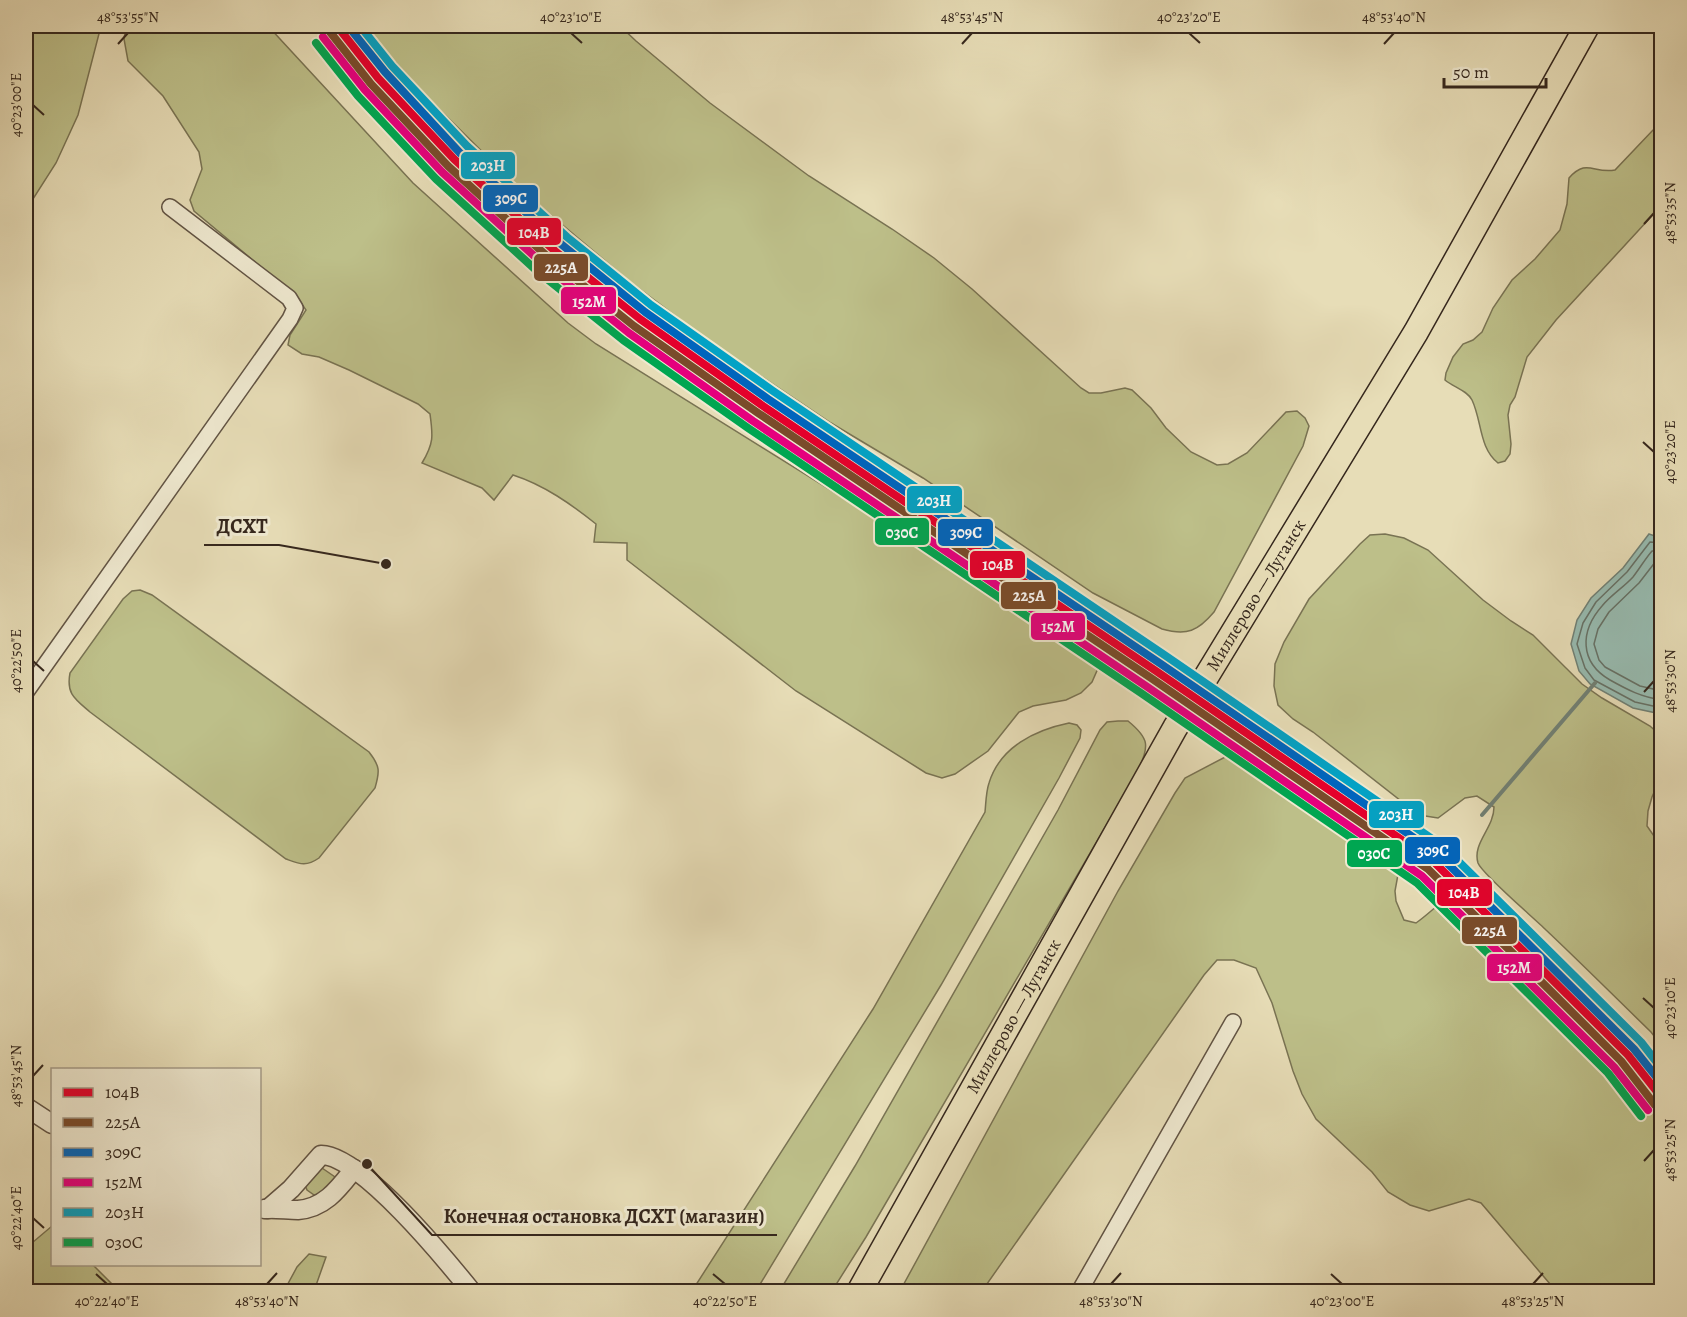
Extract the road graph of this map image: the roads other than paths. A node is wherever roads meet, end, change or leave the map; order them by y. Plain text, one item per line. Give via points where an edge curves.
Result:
1 (1587, 26) edge
2 (170, 207) dead end
3 (26, 692) edge
4 (1233, 1022) dead end
5 (26, 1107) edge
6 (51, 1124) edge
7 (354, 1169) junction
8 (264, 1209) edge
9 (472, 1292) edge
10 (859, 1292) edge
11 (1079, 1292) edge

1 - 10 main road, Миллерово — Луганск via 1416,332 1175,728
2 - 3 street via 289,298 295,308
4 - 11 street
5 - 6 street
7 - 8 street via 319,1206
7 - 8 street via 333,1156 321,1155 291,1189
7 - 9 street via 403,1214

